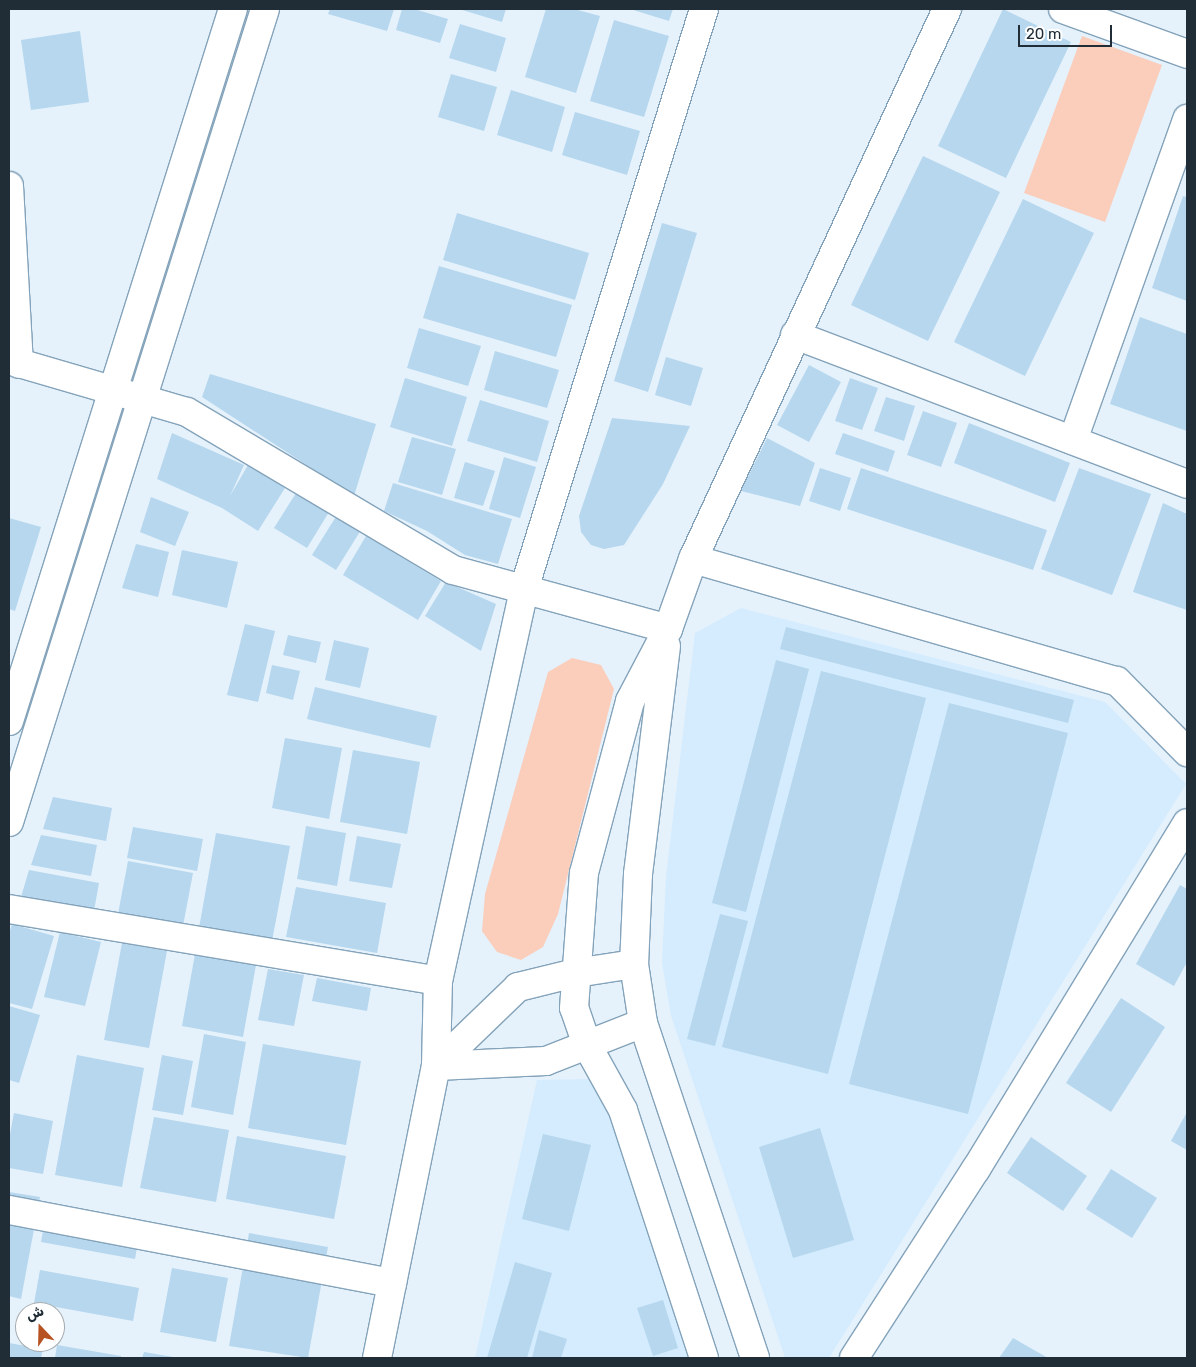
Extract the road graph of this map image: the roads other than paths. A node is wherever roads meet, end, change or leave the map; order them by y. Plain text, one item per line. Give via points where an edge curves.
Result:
1 (233, 9) edge
2 (265, 9) edge
3 (704, 9) edge
4 (947, 9) edge
5 (1063, 9) edge
6 (1187, 54) edge
7 (1187, 119) edge
8 (9, 186) edge
9 (795, 335) junction
10 (14, 362) edge
11 (112, 392) junction
12 (142, 399) junction
13 (1073, 440) junction
14 (1187, 484) edge
15 (693, 559) junction
16 (524, 589) junction
17 (668, 629) junction
18 (9, 721) edge
19 (1187, 752) edge
20 (9, 822) edge
21 (1187, 823) edge
22 (9, 909) edge
23 (634, 964) junction
24 (575, 973) junction
25 (438, 981) junction
26 (643, 1023) junction
27 (587, 1045) junction
28 (436, 1066) junction
29 (9, 1210) edge
30 (392, 1283) junction
31 (377, 1358) edge
32 (704, 1358) edge
33 (755, 1358) edge
34 (854, 1358) edge

1 - 11 street
2 - 12 street
3 - 16 street
4 - 9 street
5 - 6 street
7 - 13 street
8 - 10 street
9 - 13 street
9 - 15 street
10 - 11 street
11 - 12 street
11 - 18 street
12 - 16 street via 187,412 453,570
12 - 20 street
13 - 14 street
15 - 17 street
15 - 19 street via 1117,681
16 - 17 street
16 - 25 street
17 - 23 street via 638,874
17 - 24 street via 630,701 584,873
21 - 34 street via 976,1169
22 - 25 street
23 - 24 street
23 - 26 street
24 - 27 street via 574,1008
24 - 28 street via 518,988
25 - 28 street
26 - 27 street
26 - 33 street
27 - 28 street via 546,1061
27 - 32 street via 623,1110
28 - 30 street
29 - 30 street
30 - 31 street

